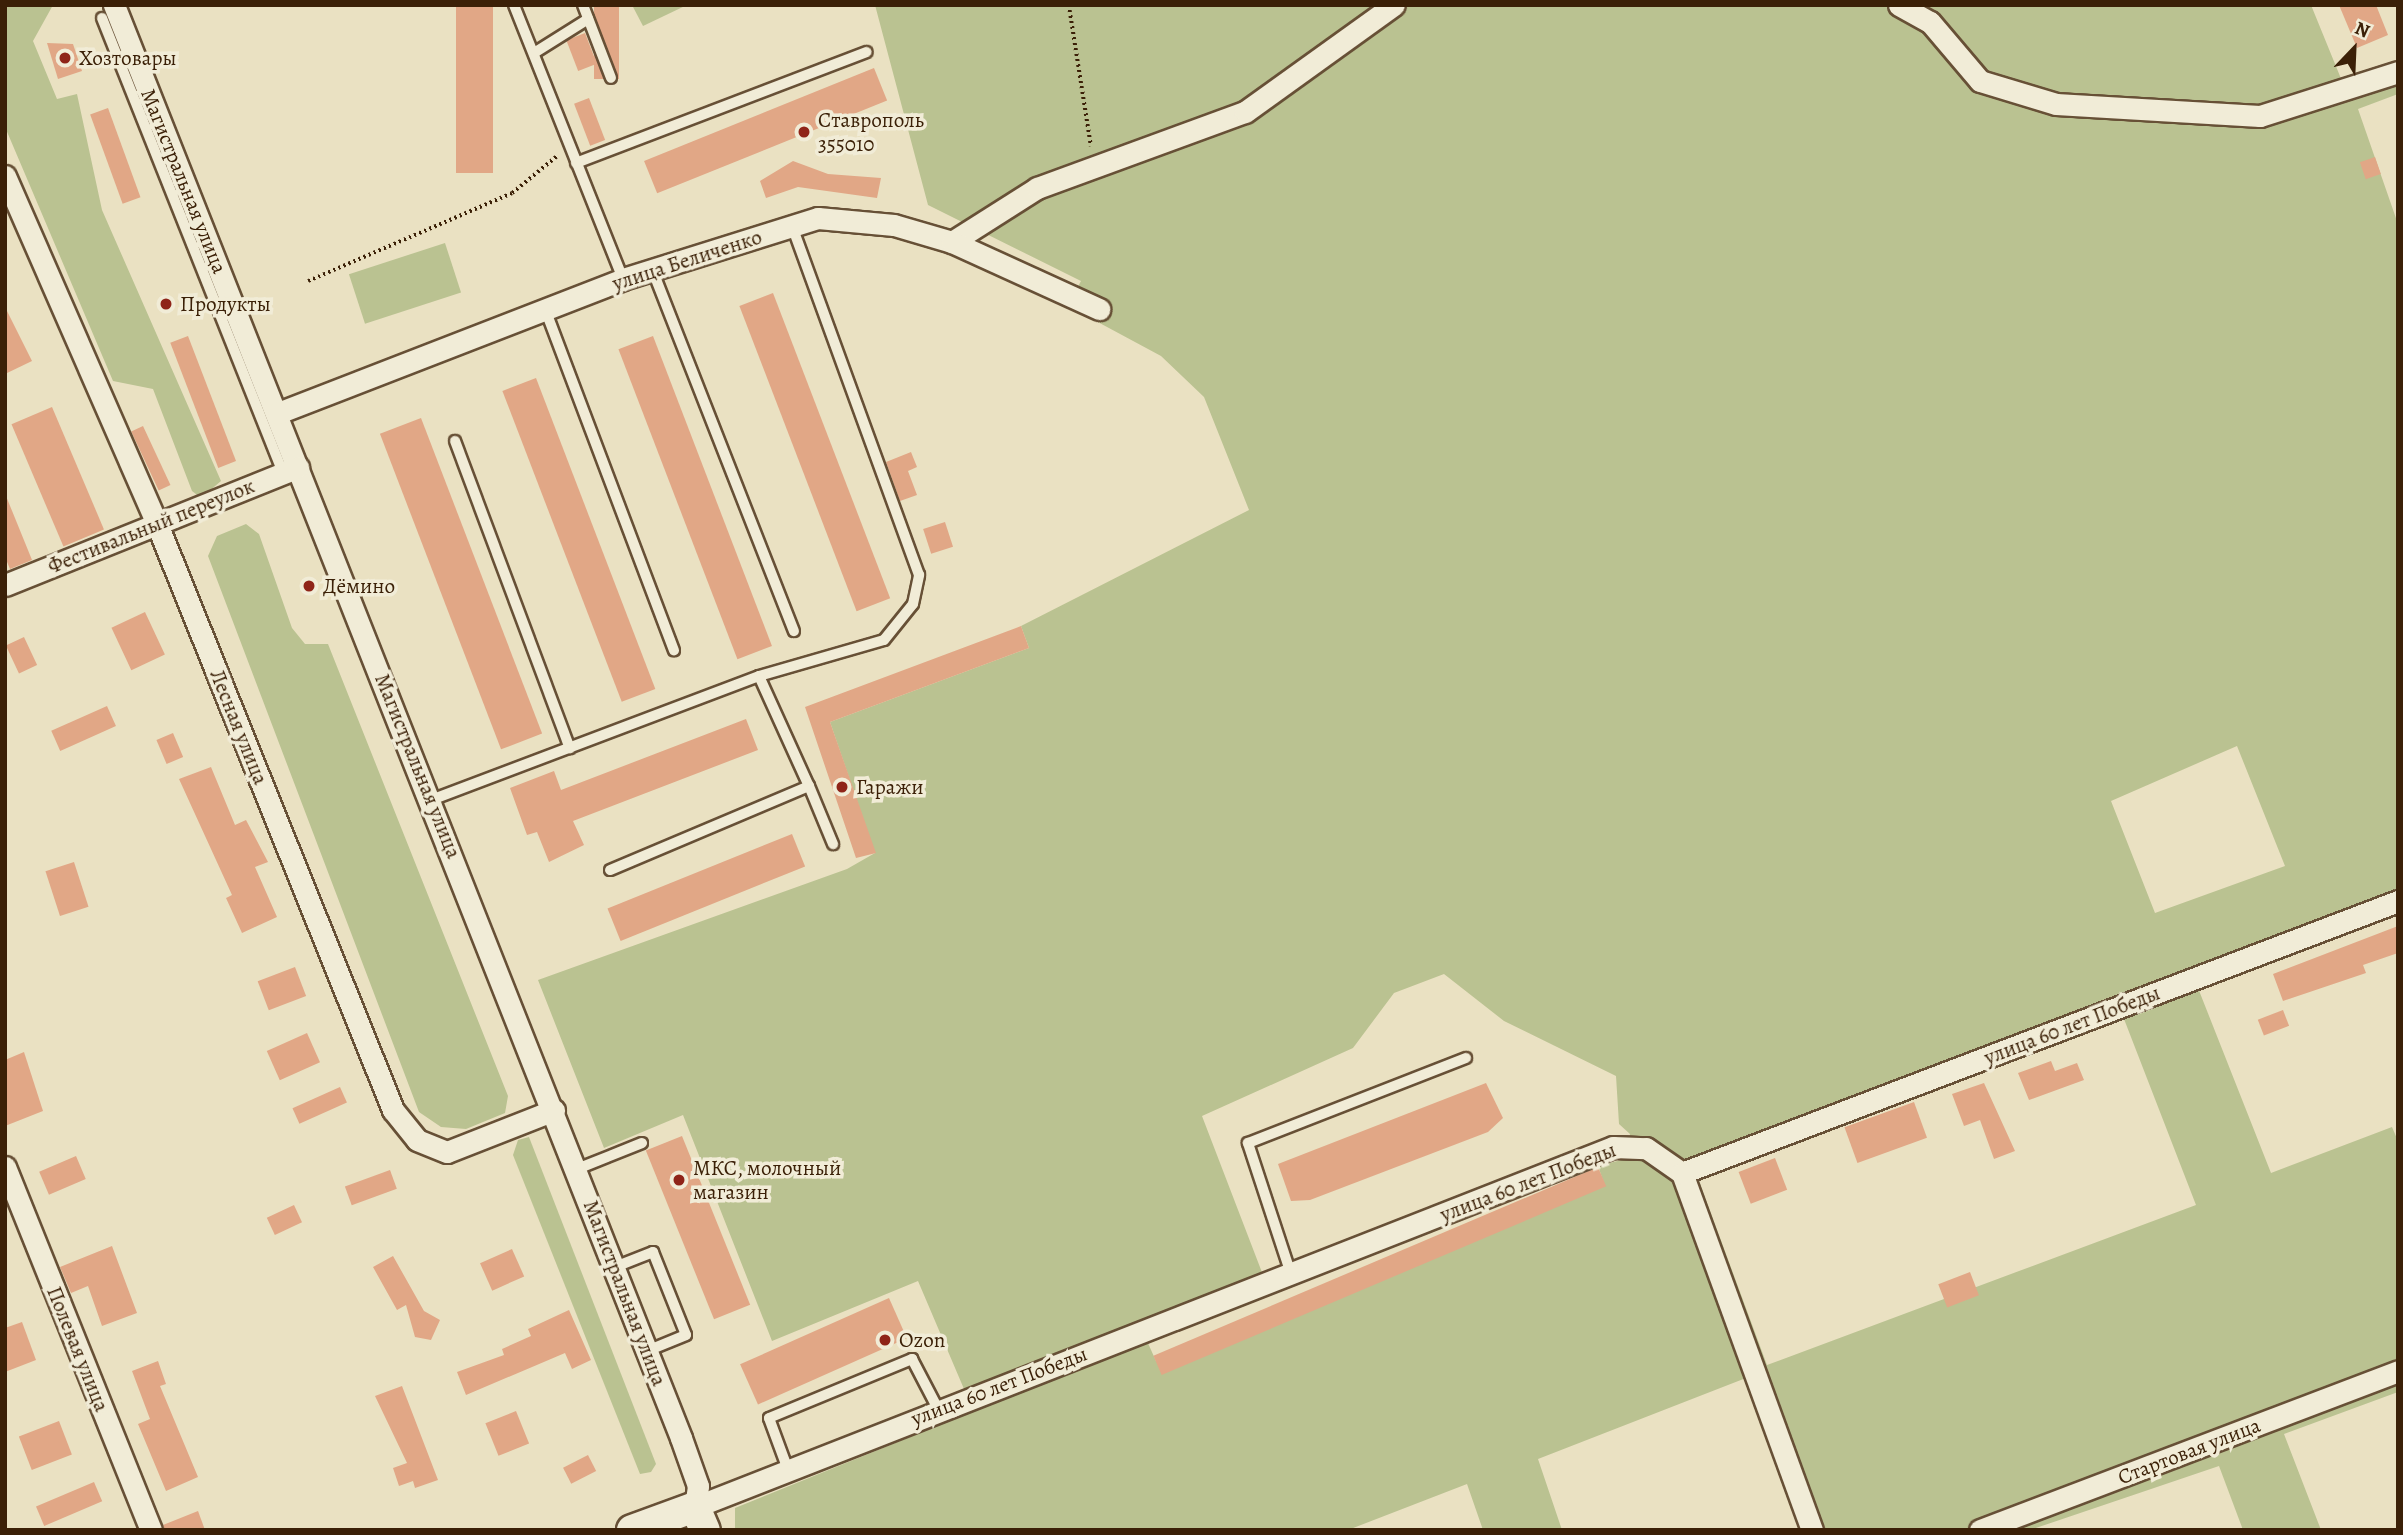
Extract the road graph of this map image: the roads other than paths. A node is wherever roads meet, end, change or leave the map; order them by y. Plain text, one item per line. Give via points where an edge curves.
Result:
1 (514, 5) edge
2 (583, 5) edge
3 (1394, 5) edge
4 (1899, 5) edge
5 (108, 12) edge
6 (588, 19) junction
7 (867, 52) dead end
8 (534, 53) junction
9 (2398, 72) edge
10 (611, 78) dead end
11 (576, 163) junction
12 (5, 176) edge
13 (792, 226) junction
14 (952, 242) junction
15 (652, 269) junction
16 (623, 279) junction
17 (545, 309) junction
18 (1099, 309) dead end
19 (278, 413) junction
20 (455, 442) dead end
21 (290, 470) junction
22 (157, 524) junction
23 (5, 585) edge
24 (794, 631) dead end
25 (674, 650) dead end
26 (759, 676) junction
27 (570, 748) junction
28 (809, 786) junction
29 (431, 800) junction
30 (833, 844) dead end
31 (610, 870) dead end
32 (2398, 901) edge
33 (1466, 1058) dead end
34 (554, 1110) junction
35 (642, 1143) dead end
36 (5, 1167) edge
37 (577, 1169) junction
38 (1682, 1173) junction
39 (615, 1267) junction
40 (1291, 1274) junction
41 (647, 1351) junction
42 (2398, 1371) edge
43 (938, 1409) junction
44 (787, 1466) junction
45 (700, 1518) edge
46 (151, 1530) edge
47 (632, 1530) edge
48 (1812, 1530) edge
49 (1980, 1530) edge

1 - 8 lane
2 - 6 lane
3 - 14 street via 1245,112 1037,188
4 - 9 street via 1930,22 1980,81 2056,104 2260,116
5 - 19 street, Магистральная улица
5 - 21 lane
6 - 8 lane
6 - 10 lane
7 - 11 lane
8 - 11 lane
11 - 16 lane
12 - 22 street, Лесная улица
13 - 14 street, улица Беличенко via 845,218
13 - 15 street, улица Беличенко
13 - 26 lane via 919,575 913,604 884,640
14 - 18 street, улица Беличенко
15 - 16 street, улица Беличенко
15 - 24 lane
16 - 17 street, улица Беличенко
17 - 19 street, улица Беличенко
17 - 25 lane
19 - 21 street, Магистральная улица
20 - 27 lane
21 - 22 street, Фестивальный переулок
21 - 29 street, Магистральная улица
22 - 23 street, Фестивальный переулок
22 - 34 street, Лесная улица via 393,1110 417,1140 447,1152
26 - 27 lane
26 - 28 lane
27 - 29 lane
28 - 30 lane
28 - 31 lane
29 - 34 street, Магистральная улица
32 - 38 street, улица 60 лет Победы
33 - 40 lane via 1248,1143
34 - 37 street, Магистральная улица
35 - 37 lane
36 - 46 street, Полевая улица
37 - 39 street, Магистральная улица
38 - 40 street, улица 60 лет Победы via 1646,1148 1613,1147
38 - 48 street
39 - 41 street, Магистральная улица
39 - 41 lane via 653,1252 686,1335
40 - 43 street, улица 60 лет Победы
41 - 45 street, Магистральная улица via 698,1486
42 - 49 street, Стартовая улица
43 - 44 street, улица 60 лет Победы
43 - 44 lane via 912,1359 769,1418
44 - 45 street, улица 60 лет Победы
45 - 47 street

